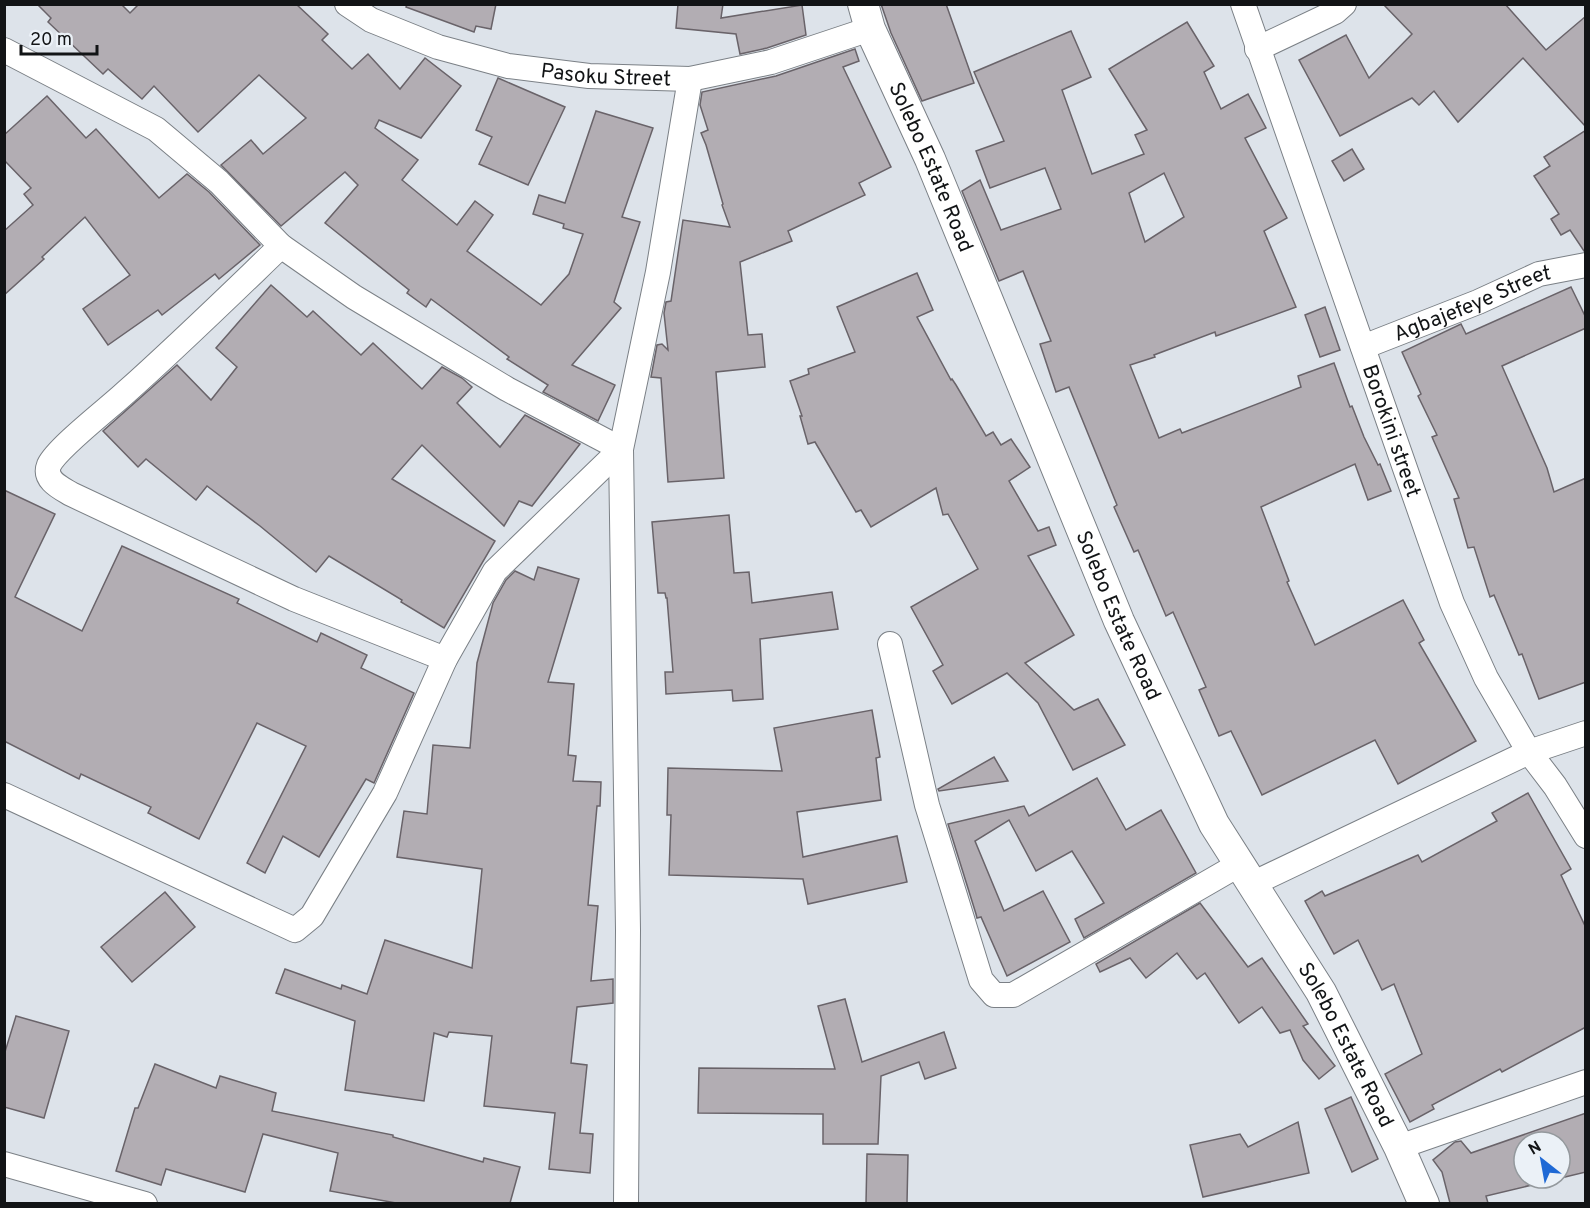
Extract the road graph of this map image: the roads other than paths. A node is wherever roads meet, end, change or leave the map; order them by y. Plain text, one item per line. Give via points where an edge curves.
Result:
1 (347, 4) edge
2 (1243, 4) edge
3 (1344, 4) edge
4 (867, 16) edge
5 (4, 50) edge
6 (1257, 50) junction
7 (690, 80) junction
8 (282, 246) junction
9 (1586, 265) edge
10 (1363, 347) junction
11 (621, 449) junction
12 (890, 644) dead end
13 (445, 659) junction
14 (1586, 733) edge
15 (1529, 752) junction
16 (4, 795) edge
17 (1586, 836) edge
18 (1246, 874) junction
19 (1586, 1082) edge
20 (1399, 1148) junction
21 (4, 1164) edge
22 (145, 1203) edge
23 (626, 1203) edge
24 (1424, 1203) edge

1 - 7 street, Pasoku Street via 371,20 438,47 508,66 589,76
2 - 6 street, Borokini street
3 - 6 street
4 - 7 street, Pasoku Street via 771,62
4 - 18 street, Solebo Estate Road via 930,159 1119,621 1214,824
5 - 8 street via 156,129 219,182
6 - 10 street, Borokini street
7 - 11 street via 658,272
8 - 11 street via 354,297 507,389
8 - 13 street via 59,452 48,466 48,477 71,494 284,594
9 - 10 street, Agbajefeye Street via 1539,274
10 - 15 street, Borokini street via 1452,603 1486,678
11 - 13 street via 495,571
11 - 23 street via 628,930
12 - 18 street via 927,805 981,980 994,995 1013,995
13 - 16 street via 385,793 312,916 295,930
14 - 15 street
15 - 17 street, Borokini street via 1556,786
15 - 18 street
18 - 20 street, Solebo Estate Road via 1321,992
19 - 20 street
20 - 24 street, Solebo Estate Road
21 - 22 street

